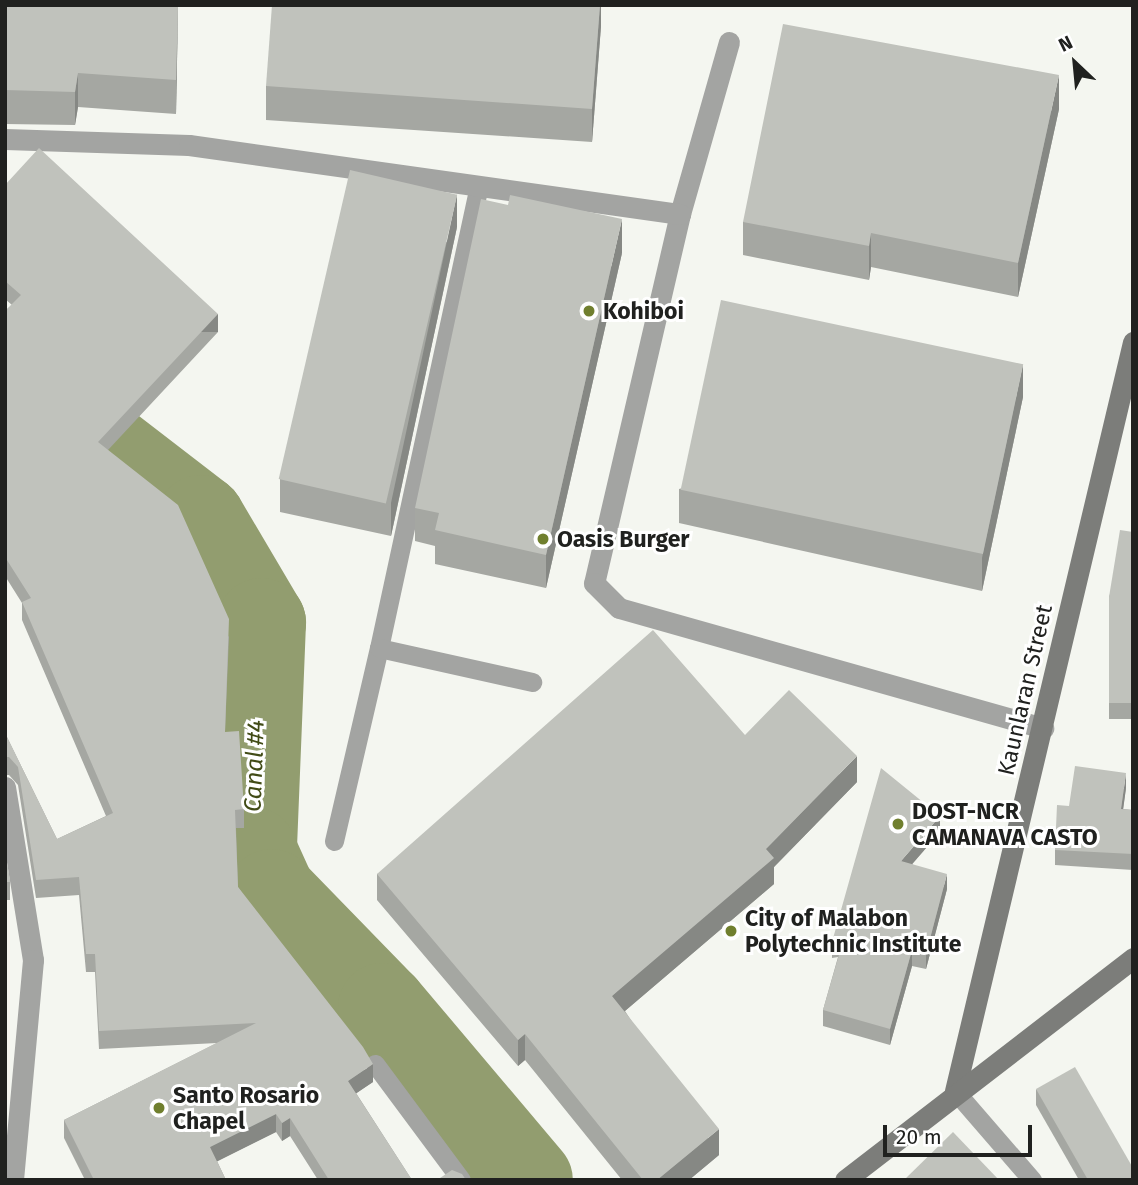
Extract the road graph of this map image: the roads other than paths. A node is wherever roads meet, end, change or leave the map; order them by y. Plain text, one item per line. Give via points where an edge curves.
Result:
1 (729, 42) dead end
2 (5, 139) edge
3 (478, 190) junction
4 (680, 214) junction
5 (1133, 342) edge
6 (379, 648) junction
7 (532, 682) dead end
8 (1043, 728) junction
9 (5, 787) edge
10 (334, 842) dead end
11 (1133, 958) edge
12 (375, 1064) edge
13 (955, 1091) junction
14 (13, 1180) edge
15 (461, 1180) edge
16 (845, 1180) edge
17 (1032, 1180) edge

1 - 4 street
2 - 3 street via 189,145
3 - 4 street
3 - 6 lane
4 - 8 street via 594,583 619,608
5 - 8 street, Kaunlaran Street
6 - 7 lane
6 - 10 lane
8 - 13 street, Kaunlaran Street
9 - 14 street via 33,960
11 - 13 street
12 - 15 lane
13 - 16 street
13 - 17 lane

